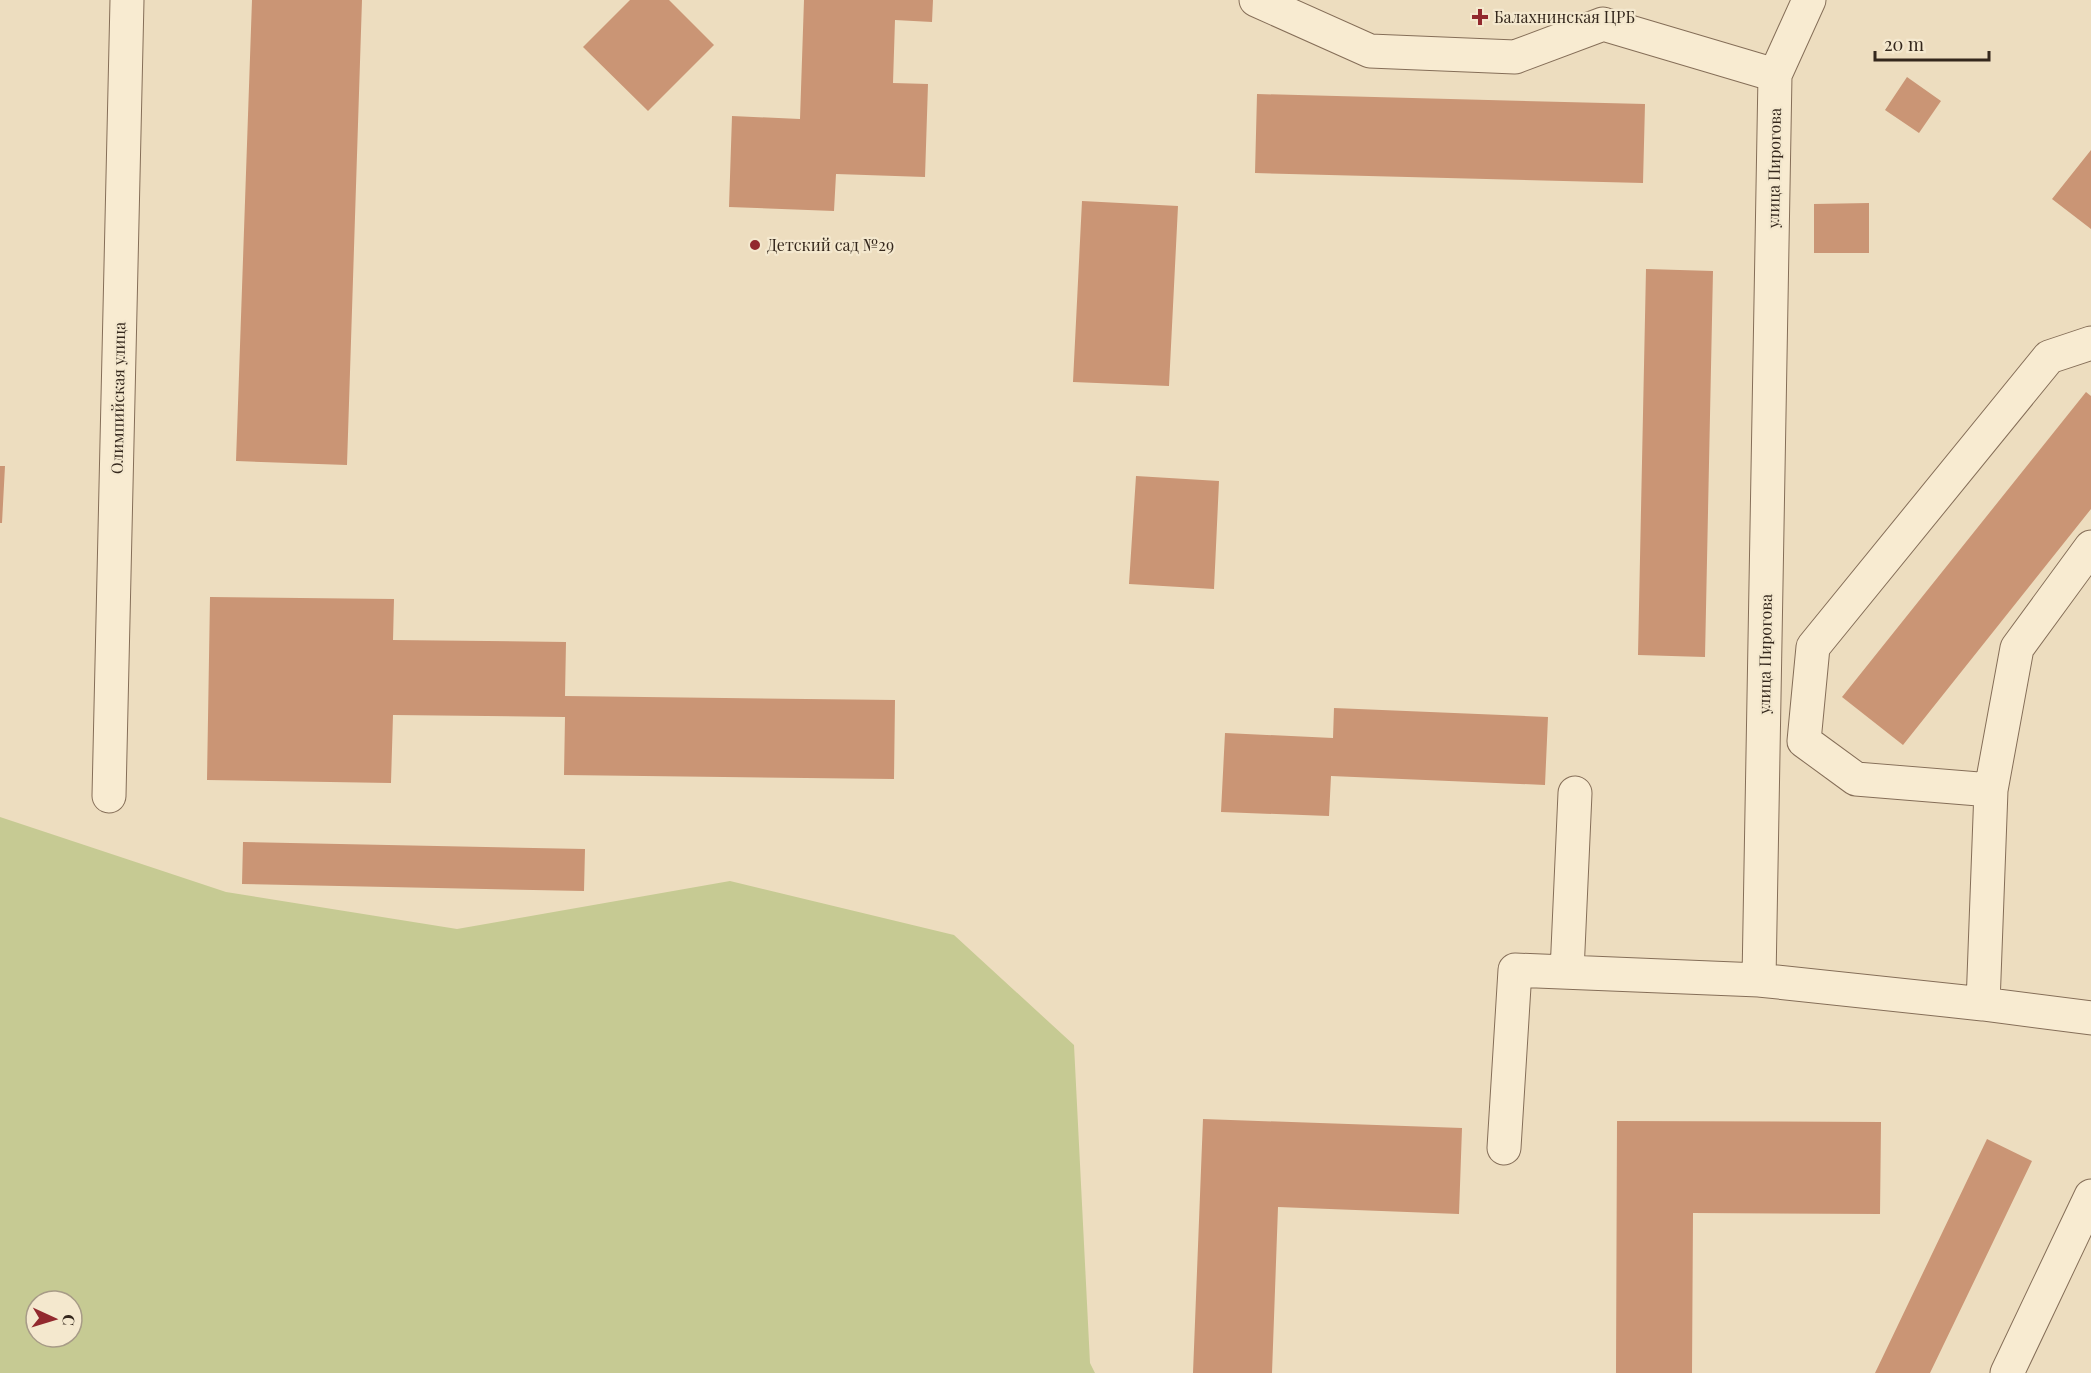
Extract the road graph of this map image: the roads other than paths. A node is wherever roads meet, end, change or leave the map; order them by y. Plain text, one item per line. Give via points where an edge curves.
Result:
1 (127, 0) edge
2 (1256, 0) edge
3 (1809, 0) edge
4 (1775, 75) junction
5 (2091, 343) edge
6 (2091, 547) edge
7 (1991, 790) junction
8 (1575, 793) dead end
9 (109, 796) dead end
10 (1568, 972) junction
11 (1759, 980) junction
12 (1983, 1004) junction
13 (2091, 1018) edge
14 (1504, 1148) dead end
15 (2091, 1196) edge
16 (2007, 1373) edge

1 - 9 street, Олимпийская улица
2 - 4 street via 1370,51 1515,57 1603,24
3 - 4 street, улица Пирогова
4 - 11 street, улица Пирогова
5 - 7 street via 2049,357 1813,647 1804,741 1856,779
6 - 7 street via 2017,648
7 - 12 street
8 - 10 street
10 - 11 street
10 - 14 street via 1515,970
11 - 12 street
12 - 13 street
15 - 16 street

